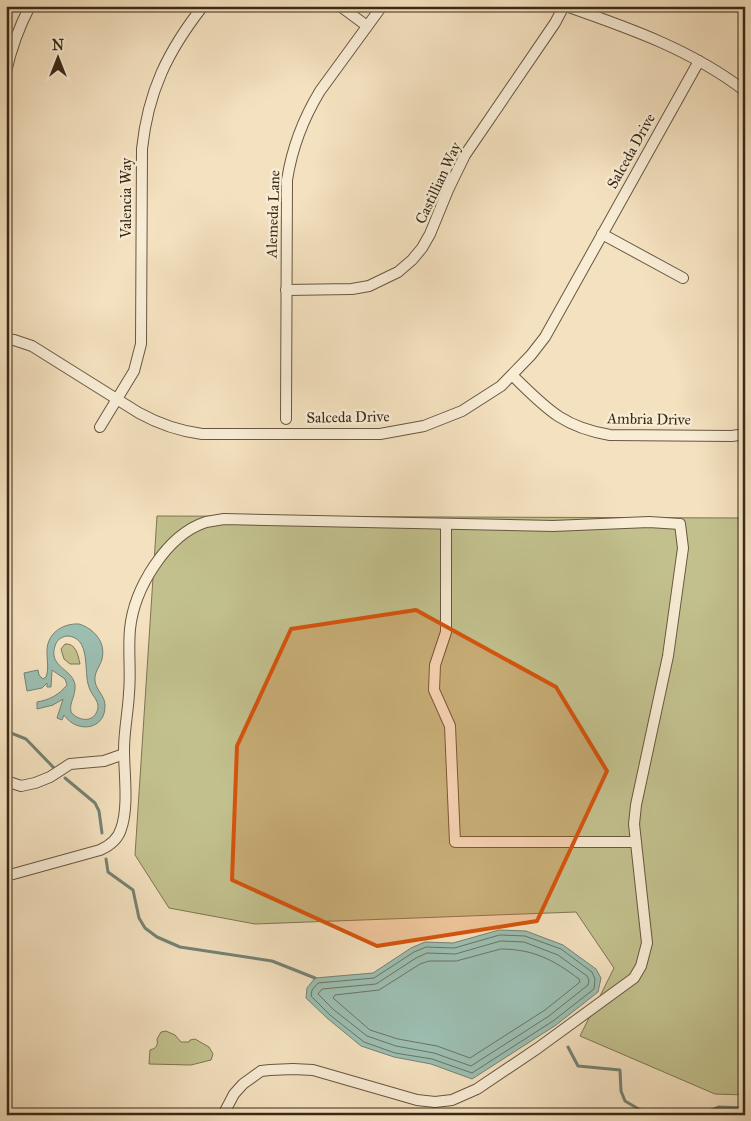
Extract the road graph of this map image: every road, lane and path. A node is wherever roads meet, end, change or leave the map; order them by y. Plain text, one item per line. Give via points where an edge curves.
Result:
1 (30, 6) edge
2 (202, 6) edge
3 (340, 6) edge
4 (382, 6) edge
5 (565, 6) edge
6 (367, 26) junction
7 (698, 62) junction
8 (7, 68) edge
9 (745, 91) edge
10 (602, 234) junction
11 (683, 278) dead end
12 (286, 290) junction
13 (6, 339) edge
14 (513, 376) junction
15 (118, 400) junction
16 (286, 419) dead end
17 (100, 427) dead end
18 (745, 434) edge
19 (446, 524) junction
20 (124, 754) junction
21 (6, 779) edge
22 (636, 842) junction
23 (6, 876) edge
24 (223, 1115) edge

1 - 8 street
2 - 15 street, Valencia Way via 163,65 144,127 141,344 134,371
3 - 6 street
4 - 6 street, Alemeda Lane
5 - 7 street via 632,29 670,45
5 - 12 street, Castillian Way via 466,155 430,234 412,260 398,272 369,286
6 - 12 street, Alemeda Lane via 320,91 295,143 287,180
7 - 9 street
7 - 10 street, Salceda Drive
10 - 11 street
10 - 14 street, Salceda Drive via 545,337
12 - 16 street, Alemeda Lane
13 - 15 street, Salceda Drive via 32,346
14 - 15 street, Salceda Drive via 486,397 444,420 380,434 194,433 154,421
14 - 18 street, Ambria Drive via 561,419 594,432 619,435
15 - 17 street, Valencia Way
19 - 20 street via 224,518 204,523 186,534 166,549 146,577 134,605
19 - 22 street via 446,632 436,665 434,690 450,726 454,842
19 - 22 street via 680,524 683,548 671,636 636,805
20 - 21 street via 104,761 70,764 50,777 21,786
20 - 23 street via 125,814 121,831 111,845
22 - 24 street via 647,943 634,978 477,1089 452,1100 436,1102 417,1100 313,1070 270,1070 261,1071 243,1084

